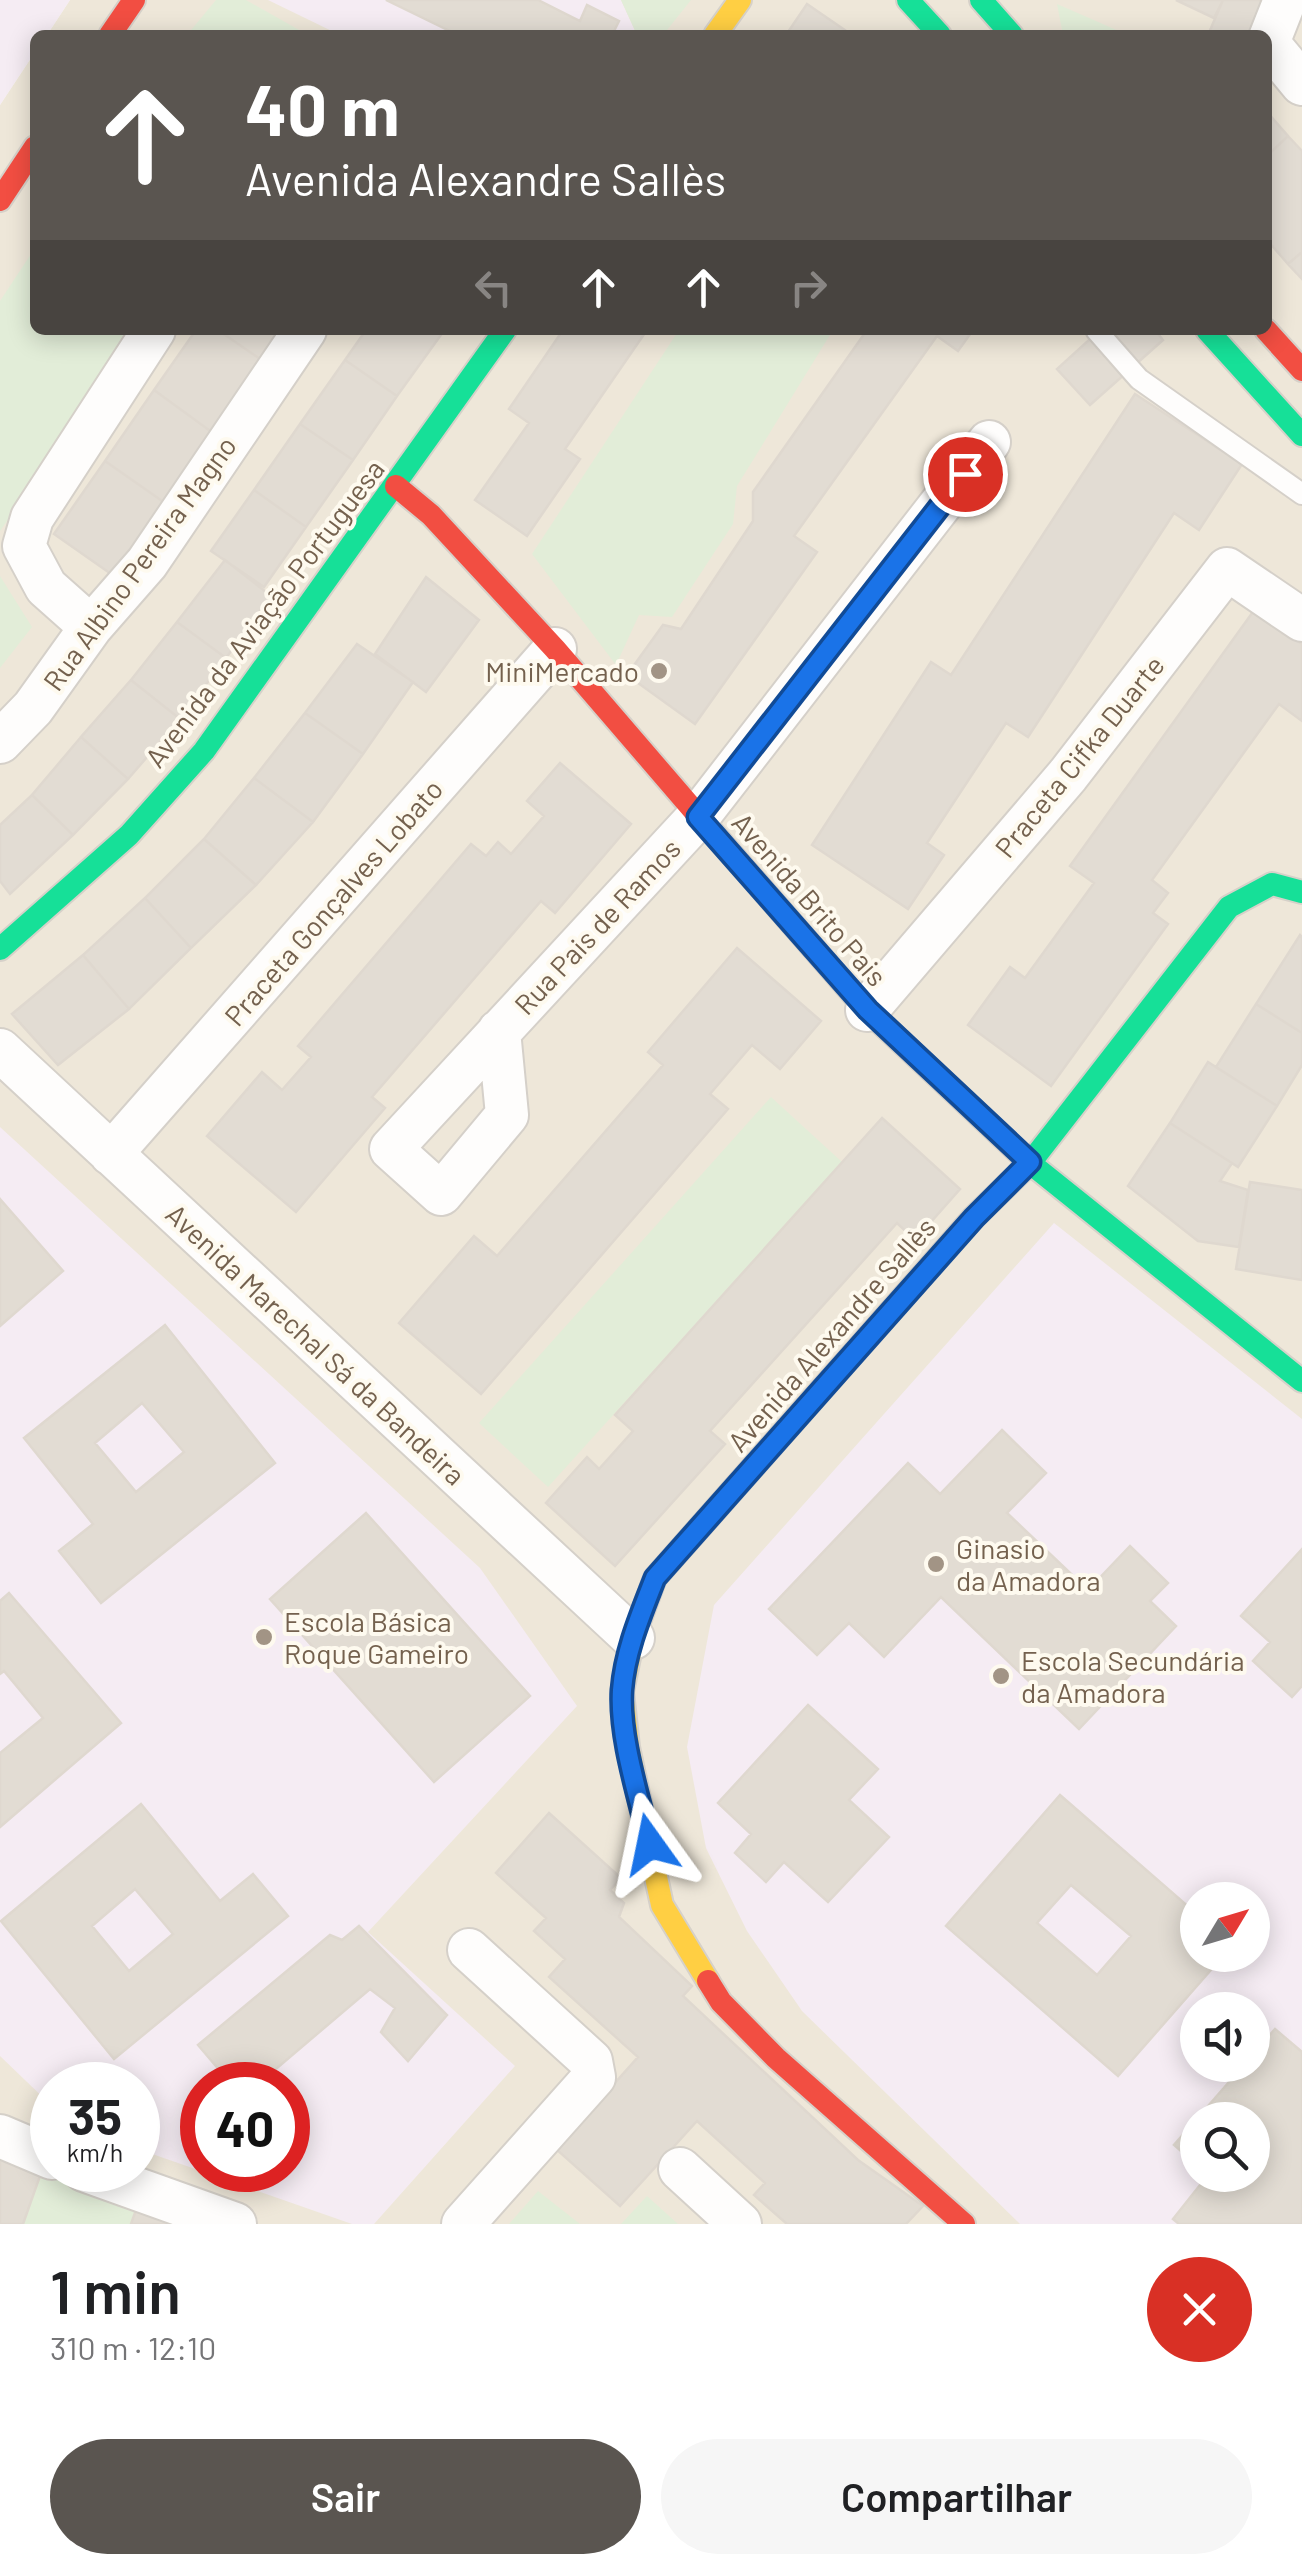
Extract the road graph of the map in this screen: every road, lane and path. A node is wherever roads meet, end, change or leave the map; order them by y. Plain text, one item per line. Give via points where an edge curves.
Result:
1 (134, 0) edge
2 (740, 0) edge
3 (908, 0) edge
4 (981, 0) edge
5 (996, 0) edge
6 (1285, 0) edge
7 (113, 30) edge
8 (718, 30) edge
9 (933, 30) edge
10 (1009, 30) edge
11 (1011, 30) edge
12 (1272, 33) edge
13 (1272, 48) edge
14 (1302, 84) edge
15 (30, 155) edge
16 (0, 200) edge
17 (151, 335) edge
18 (302, 335) edge
19 (502, 335) edge
20 (1100, 335) edge
21 (1212, 335) edge
22 (1270, 335) edge
23 (1302, 370) edge
24 (1302, 435) edge
25 (990, 442) dead end
26 (396, 486) junction
27 (1302, 494) edge
28 (1302, 620) edge
29 (90, 627) junction
30 (555, 649) junction
31 (0, 742) edge
32 (698, 817) junction
33 (1302, 892) edge
34 (0, 949) edge
35 (868, 1010) junction
36 (499, 1031) dead end
37 (0, 1050) edge
38 (112, 1154) junction
39 (1030, 1162) junction
40 (1302, 1380) edge
41 (632, 1638) junction
42 (469, 1950) dead end
43 (0, 2136) edge
44 (30, 2149) edge
45 (680, 2169) dead end
46 (146, 2192) edge
47 (235, 2224) edge
48 (464, 2224) edge
49 (740, 2224) edge
50 (964, 2224) edge

1 - 7 street
2 - 8 street
3 - 9 street
4 - 10 street
5 - 11 street
6 - 12 street
13 - 14 street
15 - 16 street
17 - 29 street via 32,518 24,546 46,587
18 - 29 street, Rua Albino Pereira Magno via 146,563
19 - 26 street, Avenida da Aviação Portuguesa
20 - 27 lane via 1139,380
21 - 24 street
22 - 23 street
25 - 32 street, Rua Pais de Ramos
26 - 30 street, Avenida Brito Pais
26 - 34 street, Avenida da Aviação Portuguesa via 204,751 129,835
28 - 35 street, Praceta Cifka Duarte via 1227,568 1068,775
29 - 31 street, Rua Albino Pereira Magno via 34,708
30 - 32 street, Avenida Brito Pais
30 - 38 street, Praceta Gonçalves Lobato
32 - 35 street, Avenida Brito Pais
32 - 36 street, Rua Pais de Ramos
33 - 39 street, Avenida Alexandre Sallès via 1272,884 1229,907
35 - 39 street, Avenida Brito Pais
37 - 38 street, Avenida Marechal Sá da Bandeira
38 - 41 street, Avenida Marechal Sá da Bandeira
39 - 40 street, Avenida Brito Pais
39 - 41 street, Avenida Alexandre Sallès via 655,1578
41 - 50 street, Avenida Alexandre Sallès via 622,1692 628,1746 662,1904 688,1953 721,2002 776,2058
42 - 48 street via 591,2061 594,2077
43 - 44 street
45 - 49 street
46 - 47 street

